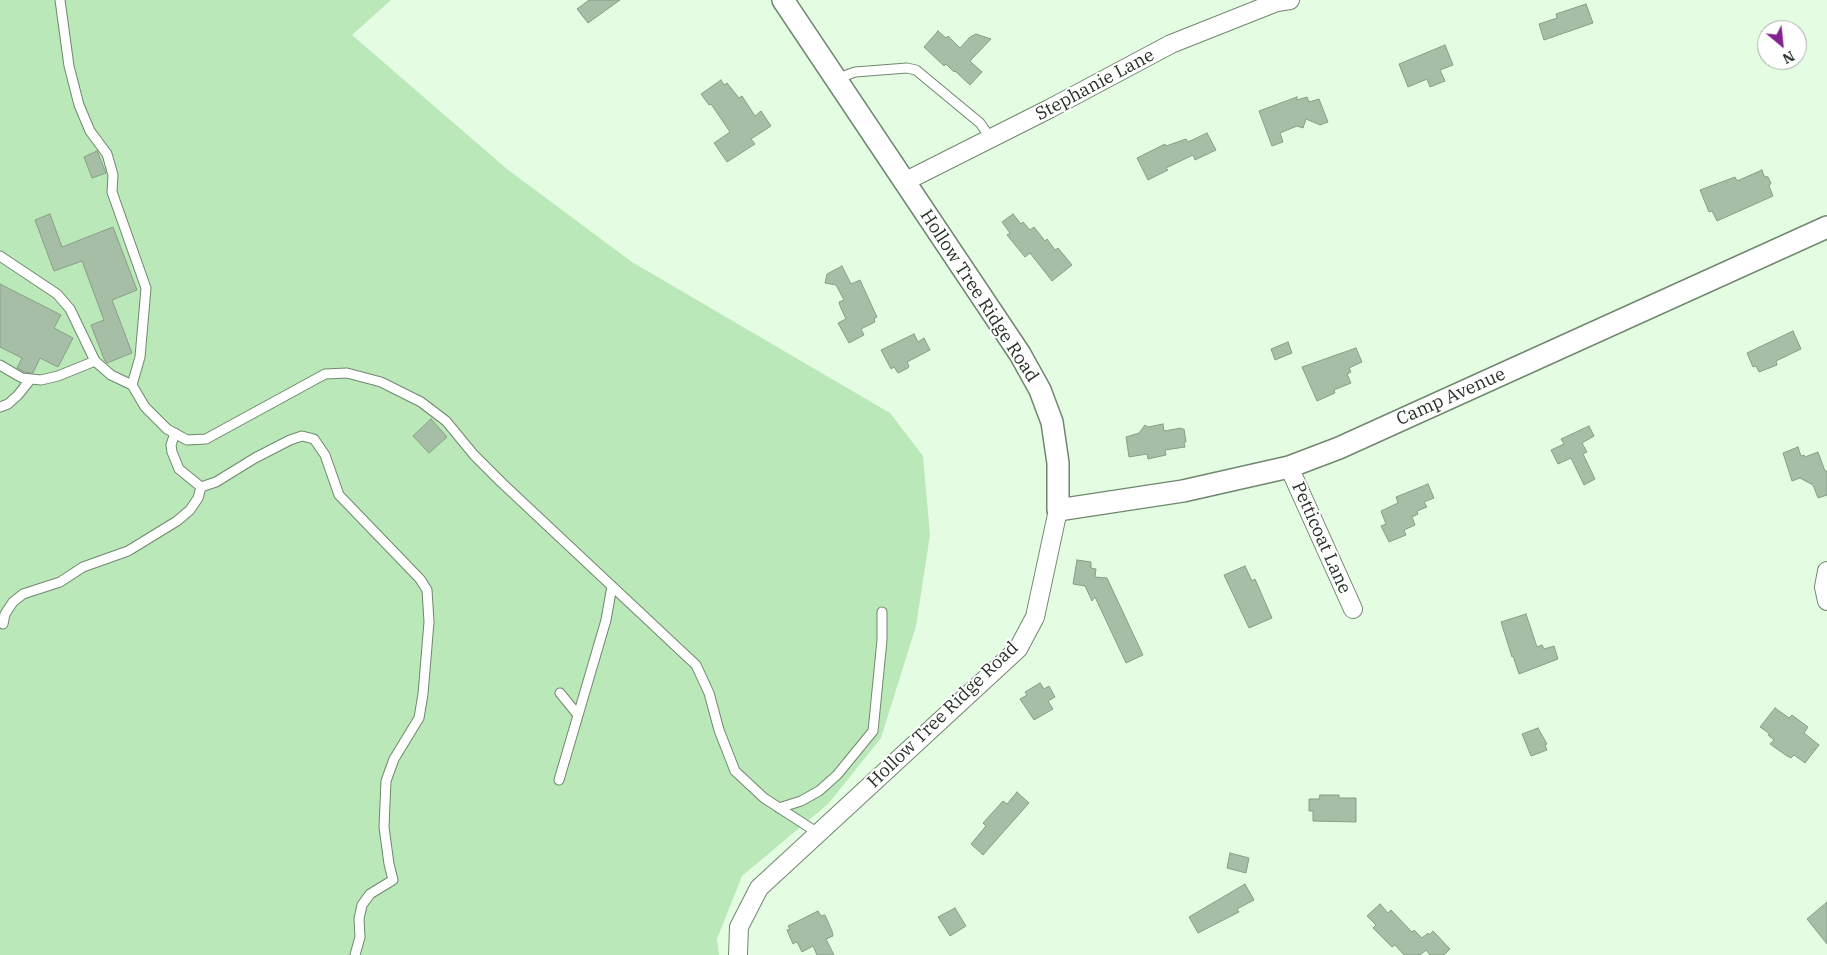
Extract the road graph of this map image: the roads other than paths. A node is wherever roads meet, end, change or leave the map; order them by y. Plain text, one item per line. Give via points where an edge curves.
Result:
1 (60, 0) edge
2 (783, 0) edge
3 (1290, 0) edge
4 (836, 79) junction
5 (991, 139) junction
6 (904, 182) junction
7 (1827, 227) edge
8 (0, 256) edge
9 (95, 361) junction
10 (0, 365) edge
11 (30, 380) junction
12 (132, 385) junction
13 (0, 407) edge
14 (175, 433) junction
15 (1289, 467) junction
16 (201, 487) junction
17 (1058, 510) junction
18 (1827, 571) edge
19 (612, 586) junction
20 (1827, 601) edge
21 (1353, 609) dead end
22 (882, 612) dead end
23 (2, 624) dead end
24 (560, 693) dead end
25 (578, 715) junction
26 (559, 780) dead end
27 (779, 808) junction
28 (818, 833) junction
29 (355, 955) edge
30 (738, 955) edge

1 - 12 lane via 78,105 90,132 107,154 113,175 112,192 146,288 140,357
2 - 4 street, Hollow Tree Ridge Road
3 - 5 street, Stephanie Lane via 1277,2 1171,44
4 - 5 lane via 855,72 916,70 980,123
4 - 6 street, Hollow Tree Ridge Road
5 - 6 street, Stephanie Lane
6 - 17 street, Hollow Tree Ridge Road via 1020,354 1040,390 1052,422 1058,463
7 - 15 street, Camp Avenue via 1339,448
8 - 9 lane via 58,294 70,309
9 - 11 lane via 58,376
9 - 12 lane via 111,375
10 - 11 lane
11 - 13 lane via 13,400
12 - 14 lane via 145,407
14 - 16 lane via 171,445 179,469
14 - 19 lane via 187,440 206,439 325,374 347,373 381,382 421,402 446,421 496,478
15 - 17 street, Camp Avenue via 1183,491
15 - 21 street, Petticoat Lane
16 - 23 lane via 190,510 177,521 128,551 83,567 60,582 24,594 13,602
16 - 29 lane via 216,482 290,440 302,436 314,439 325,455 339,495 427,590 429,622 419,718 394,759 386,781 384,827 393,880 370,894 362,905
17 - 28 street, Hollow Tree Ridge Road via 1035,617 1018,649
18 - 20 street via 1824,587
19 - 25 lane via 606,620
19 - 27 lane via 696,665 735,771
22 - 27 lane via 873,731 837,775 819,791
24 - 25 lane
25 - 26 lane
27 - 28 lane
28 - 30 street, Hollow Tree Ridge Road via 758,888 739,927

